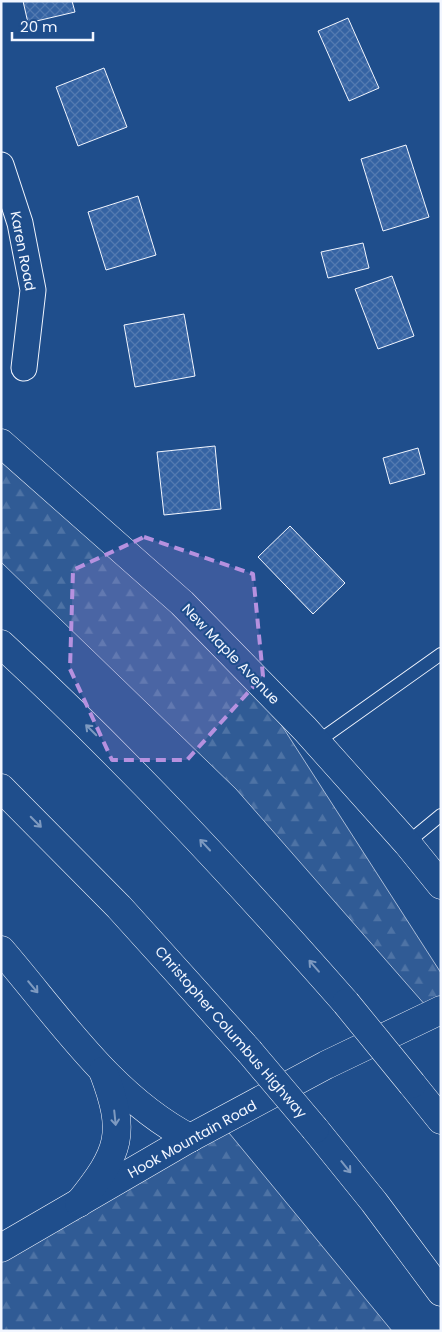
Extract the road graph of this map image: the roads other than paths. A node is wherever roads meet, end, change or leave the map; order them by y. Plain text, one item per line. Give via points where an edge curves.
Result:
1 (1, 165) edge
2 (24, 368) dead end
3 (1, 443) edge
4 (1, 644) edge
5 (441, 654) edge
6 (317, 742) junction
7 (1, 788) edge
8 (441, 815) edge
9 (407, 842) junction
10 (441, 886) edge
11 (1, 950) edge
12 (441, 1010) edge
13 (103, 1071) junction
14 (441, 1120) edge
15 (190, 1138) junction
16 (79, 1203) junction
17 (1, 1248) edge
18 (441, 1292) edge

1 - 2 street, Karen Road via 20,223 33,290
3 - 6 main road, New Maple Avenue via 182,603
14 -> 4 main road, bridge via 346,1003 195,834
5 - 6 lane
6 - 9 main road, New Maple Avenue
7 -> 18 main road, Christopher Columbus Highway, bridge via 126,914 250,1051 374,1202
8 - 9 lane
9 - 10 main road, New Maple Avenue
11 -> 13 main road
12 - 15 main road, Hook Mountain Road via 326,1065
13 - 15 main road via 167,1126
13 -> 16 main road via 114,1104 117,1141 110,1161
15 - 16 main road, Hook Mountain Road
16 - 17 main road, Hook Mountain Road

